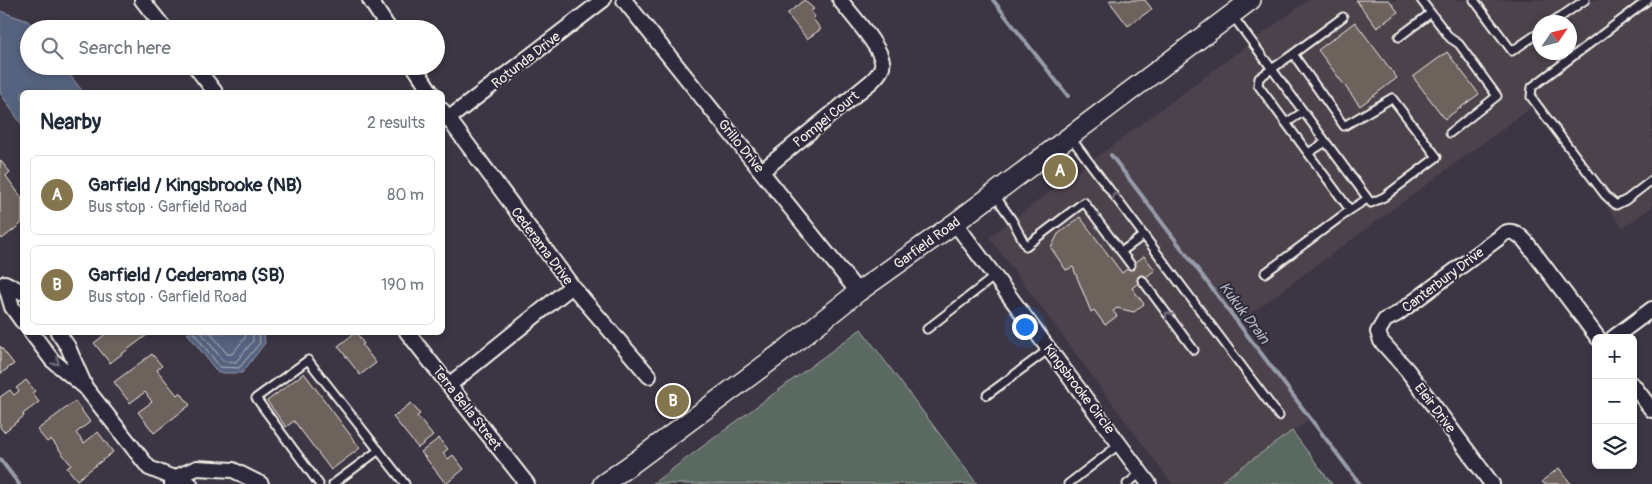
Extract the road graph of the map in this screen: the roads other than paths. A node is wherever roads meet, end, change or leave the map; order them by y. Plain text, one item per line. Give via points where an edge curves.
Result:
1 (142, 0) edge
2 (370, 0) edge
3 (603, 0) edge
4 (624, 0) edge
5 (840, 0) edge
6 (1251, 0) edge
7 (1421, 0) edge
8 (1474, 0) edge
9 (1585, 0) edge
10 (1648, 0) edge
11 (1431, 13) junction
12 (1231, 15) junction
13 (1563, 15) edge
14 (1343, 17) dead end
15 (158, 20) edge
16 (383, 20) edge
17 (1399, 37) dead end
18 (1532, 37) edge
19 (1293, 54) junction
20 (1272, 69) junction
21 (202, 75) edge
22 (420, 75) edge
23 (214, 90) edge
24 (430, 90) edge
25 (1303, 112) junction
26 (445, 115) edge
27 (1286, 123) junction
28 (1450, 134) dead end
29 (1070, 136) junction
30 (1326, 142) junction
31 (1308, 153) junction
32 (762, 172) junction
33 (1652, 180) edge
34 (994, 194) junction
35 (1367, 198) junction
36 (1350, 210) junction
37 (955, 223) junction
38 (1144, 236) junction
39 (1121, 252) junction
40 (1131, 266) dead end
41 (1265, 273) dead end
42 (995, 276) junction
43 (3, 279) edge
44 (1142, 280) dead end
45 (572, 286) junction
46 (20, 291) edge
47 (858, 292) junction
48 (1652, 309) edge
49 (20, 318) edge
50 (927, 329) dead end
51 (1378, 332) joint
52 (1595, 334) edge
53 (1618, 334) edge
54 (33, 335) edge
55 (60, 335) edge
56 (409, 335) edge
57 (1049, 349) junction
58 (1194, 350) dead end
59 (649, 376) dead end
60 (449, 386) junction
61 (86, 388) junction
62 (1637, 390) edge
63 (987, 395) dead end
64 (1652, 410) edge
65 (1279, 416) dead end
66 (1120, 444) junction
67 (379, 450) junction
68 (1145, 479) edge
69 (173, 481) edge
70 (190, 484) edge
71 (261, 484) edge
72 (319, 484) edge
73 (333, 484) edge
74 (405, 484) edge
75 (527, 484) edge
76 (603, 484) edge
77 (1068, 484) edge
78 (1127, 484) edge
79 (1492, 484) edge

1 - 15 street
2 - 16 street
3 - 26 street, Rotunda Drive
4 - 32 street, Grillo Drive
5 - 32 street, Pompei Court via 870,38 882,62 878,75
6 - 12 main road, Garfield Road
7 - 11 lane
8 - 18 lane via 1512,51
9 - 13 lane
10 - 33 lane via 1532,87 1531,97 1616,205
11 - 17 lane
11 - 28 lane via 1498,96
12 - 20 lane
12 - 29 main road, Garfield Road
14 - 19 lane
19 - 20 lane
19 - 35 lane via 1344,126 1392,98 1437,157 1384,198 1371,203
20 - 25 lane
20 - 27 lane via 1259,78 1258,85
21 - 23 street
22 - 24 street
25 - 27 lane
25 - 30 lane
26 - 45 street, Cederama Drive
27 - 31 lane
29 - 34 main road, Garfield Road
38 -> 29 lane
30 - 31 lane
30 - 35 lane
31 - 36 lane
32 - 47 street, Grillo Drive
34 - 37 main road, Garfield Road
34 - 39 lane via 1026,246 1084,202
35 - 36 lane
36 - 41 lane
37 - 42 street, Kingsbrooke Circle
37 - 47 main road, Garfield Road
38 - 39 lane
38 - 65 lane
39 - 40 lane
42 - 50 lane
42 - 57 street, Kingsbrooke Circle
43 - 46 street
43 - 49 street via 12,307
58 -> 44 lane
45 - 59 street, Cederama Drive
45 - 60 street
47 - 76 main road, Garfield Road
48 - 53 street
51 - 52 street, Canterbury Drive via 1385,320 1411,304 1504,232 1511,231 1526,242
51 - 79 street, Eleir Drive via 1381,341
54 -> 61 street via 52,360
55 - 61 street
56 - 60 street, Terra Bella Street
57 - 63 lane
57 - 66 street, Kingsbrooke Circle
60 - 75 street, Terra Bella Street
61 - 69 street via 149,468
62 - 64 street
66 - 68 street, Kingsbrooke Circle
66 - 77 lane
67 - 72 lane via 308,360 256,398
67 - 73 lane
67 - 74 lane
68 - 78 lane
69 - 70 street
69 - 71 street via 197,468 232,470

